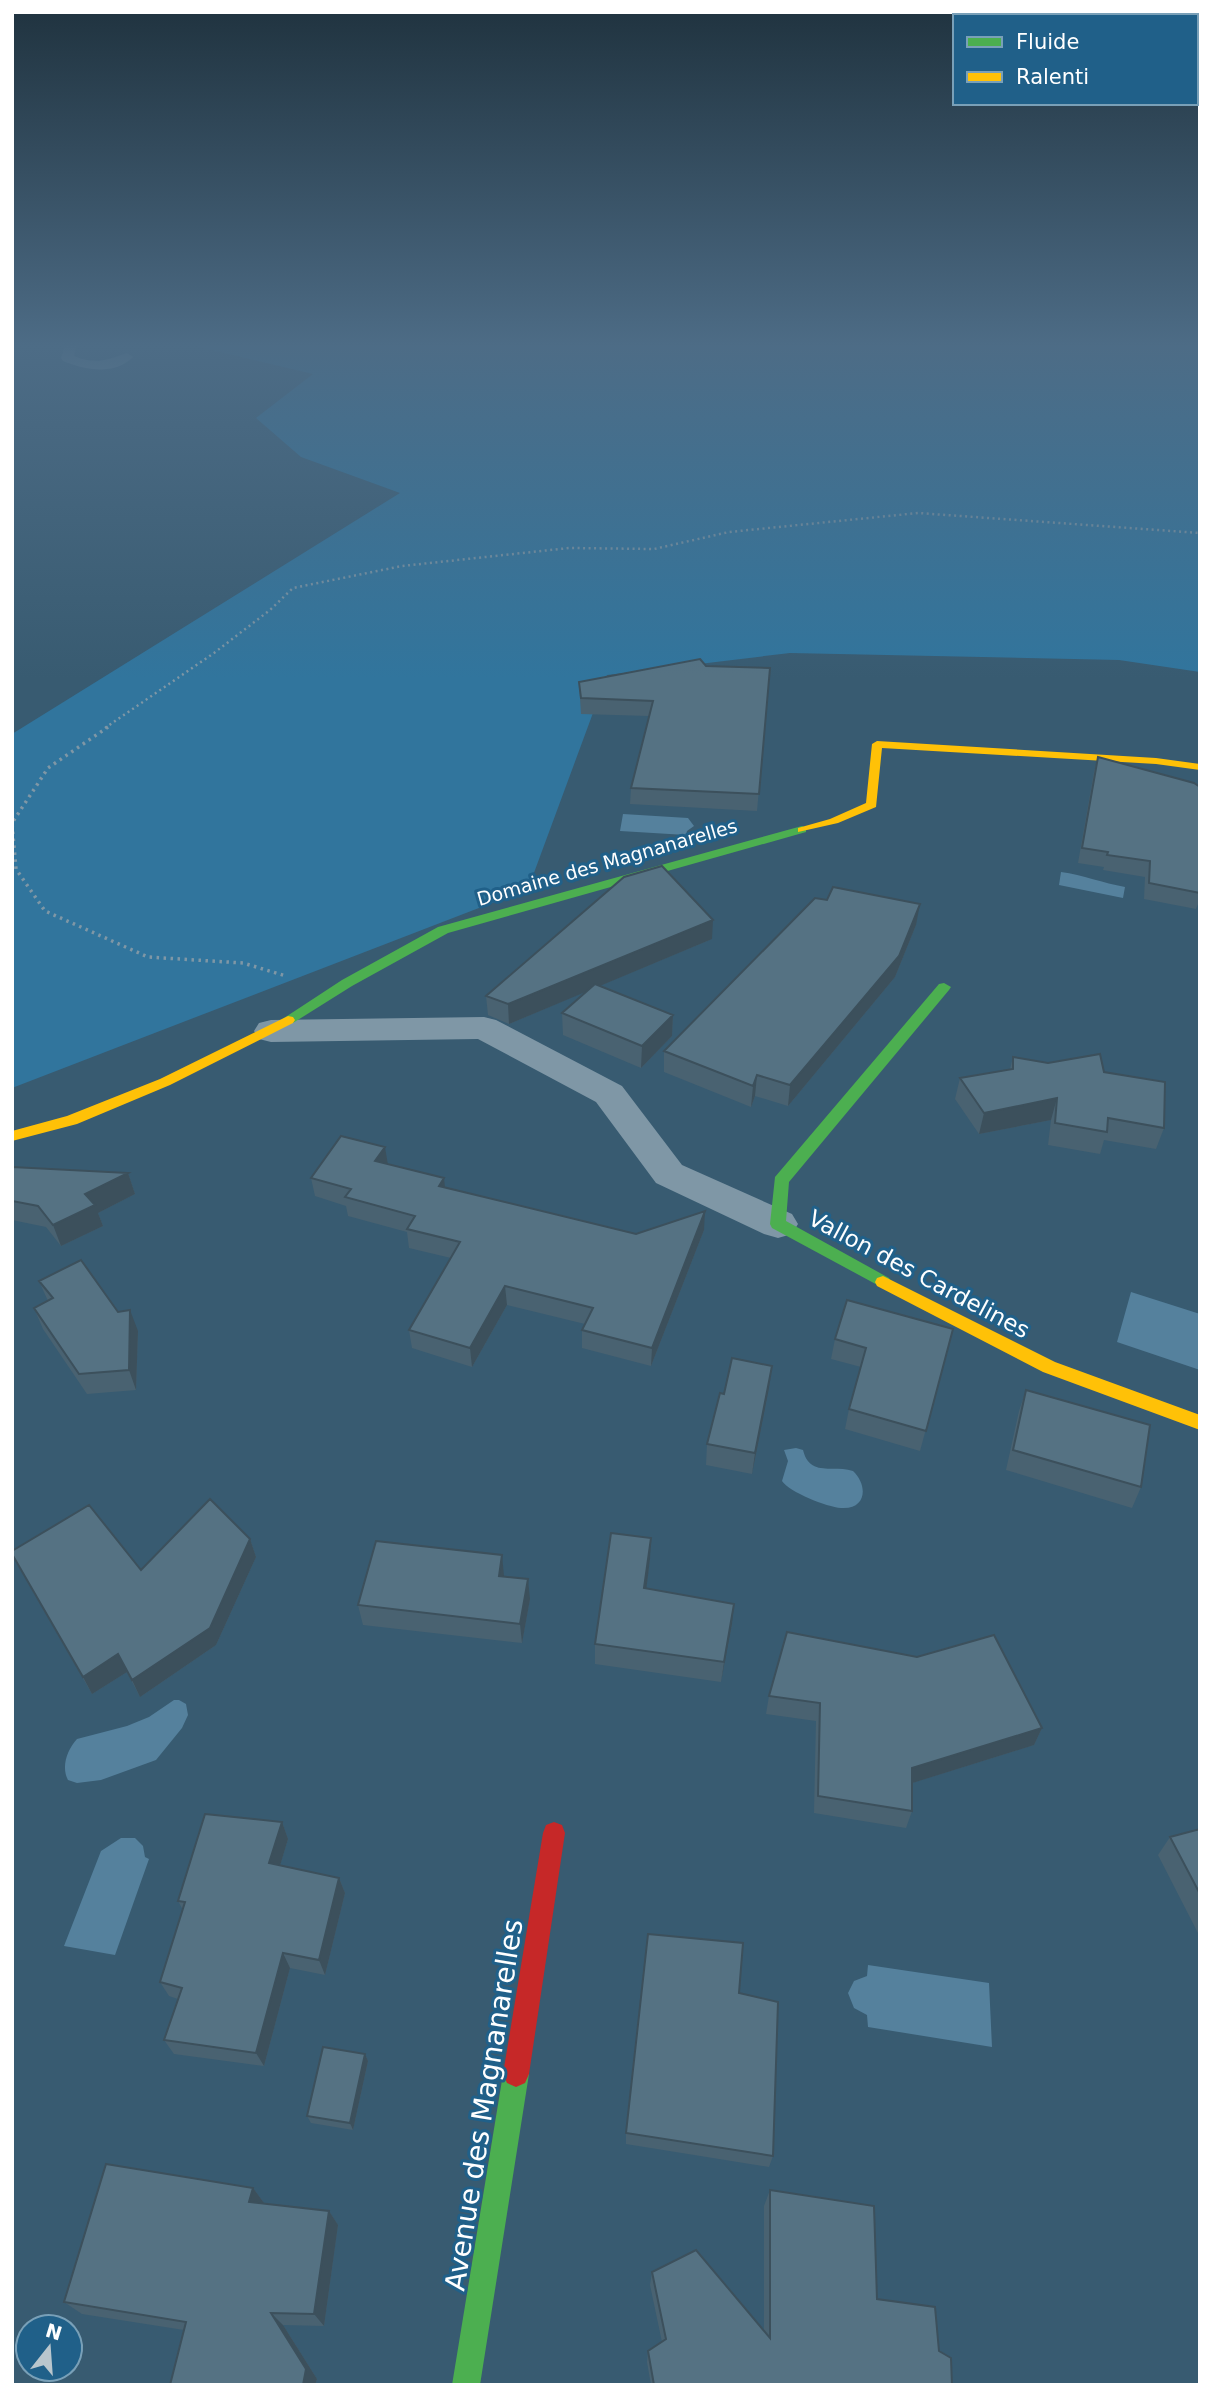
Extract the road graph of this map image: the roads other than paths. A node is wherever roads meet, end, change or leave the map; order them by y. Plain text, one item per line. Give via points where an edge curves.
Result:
1 (1200, 768) edge
2 (944, 986) dead end
3 (271, 1031) junction
4 (12, 1136) edge
5 (778, 1224) junction
6 (1200, 1423) edge
7 (554, 1833) dead end
8 (466, 2385) edge

1 - 3 street, Domaine des Magnanarelles via 1156,761 877,744 872,806 834,821 443,930
2 - 5 street, Vallon des Cardelines via 781,1181
3 - 4 street, Domaine des Magnanarelles via 84,1115
3 - 5 street via 484,1028 609,1094 669,1174
5 - 6 street, Vallon des Cardelines via 1049,1367
7 - 8 street, Avenue des Magnanarelles

